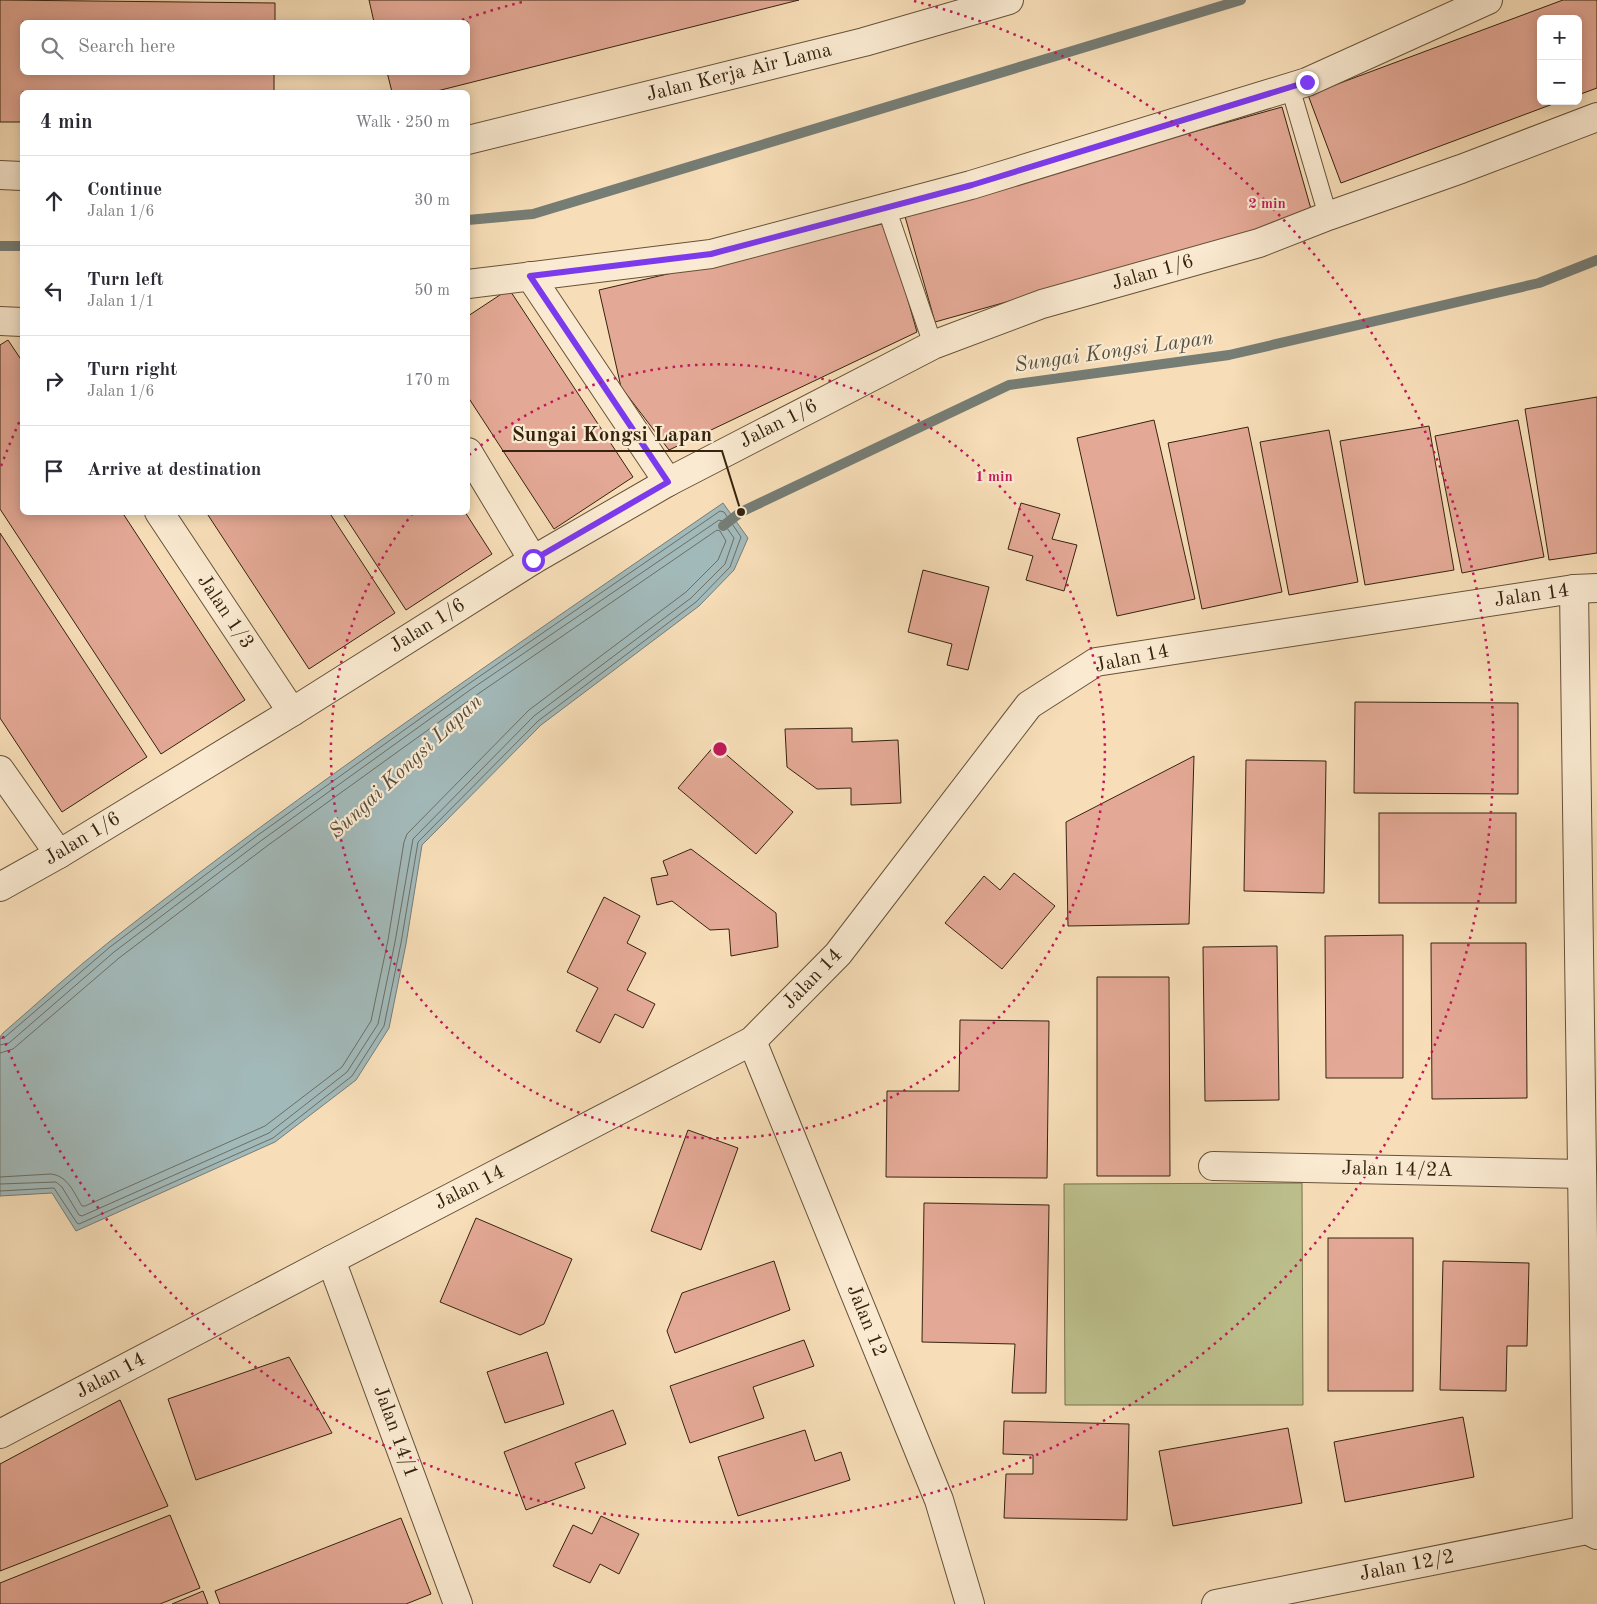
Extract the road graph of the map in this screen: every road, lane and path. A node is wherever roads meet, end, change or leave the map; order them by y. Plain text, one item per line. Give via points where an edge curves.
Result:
1 (1009, 0) edge
2 (1488, 0) edge
3 (1290, 86) junction
4 (1597, 117) edge
5 (470, 140) edge
6 (0, 175) edge
7 (20, 176) edge
8 (886, 207) junction
9 (1328, 216) junction
10 (530, 276) junction
11 (470, 284) edge
12 (0, 322) edge
13 (20, 322) edge
14 (934, 344) junction
15 (470, 455) edge
16 (668, 482) junction
17 (160, 515) edge
18 (533, 560) junction
19 (1586, 589) edge
20 (292, 712) junction
21 (0, 770) edge
22 (59, 854) junction
23 (0, 887) edge
24 (752, 1042) junction
25 (1213, 1166) dead end
26 (1582, 1174) junction
27 (331, 1260) junction
28 (0, 1434) edge
29 (1592, 1532) edge
30 (458, 1604) edge
31 (970, 1604) edge
32 (1216, 1604) edge

1 - 5 street, Jalan Kerja Air Lama via 864,42
2 - 3 street via 1307,82
3 - 8 street via 972,185
3 - 9 lane
4 - 9 street, Jalan 1/6
6 - 7 street
8 - 10 street via 711,254
8 - 14 lane
9 - 14 street, Jalan 1/6 via 1260,243 1042,304
10 - 11 street
10 - 16 street
12 - 13 street
14 - 16 street, Jalan 1/6
15 - 18 street
16 - 18 street, Jalan 1/6
17 - 20 street, Jalan 1/3
18 - 20 street, Jalan 1/6
19 - 24 street, Jalan 14 via 1096,662 1029,705 838,954
19 - 26 street
20 - 22 street, Jalan 1/6
21 - 22 street
22 - 23 street, Jalan 1/6
24 - 27 street, Jalan 14
24 - 31 street, Jalan 12 via 939,1500
25 - 26 street, Jalan 14/2A
26 - 29 street
27 - 28 street, Jalan 14
27 - 30 street, Jalan 14/1
29 - 32 street, Jalan 12/2

